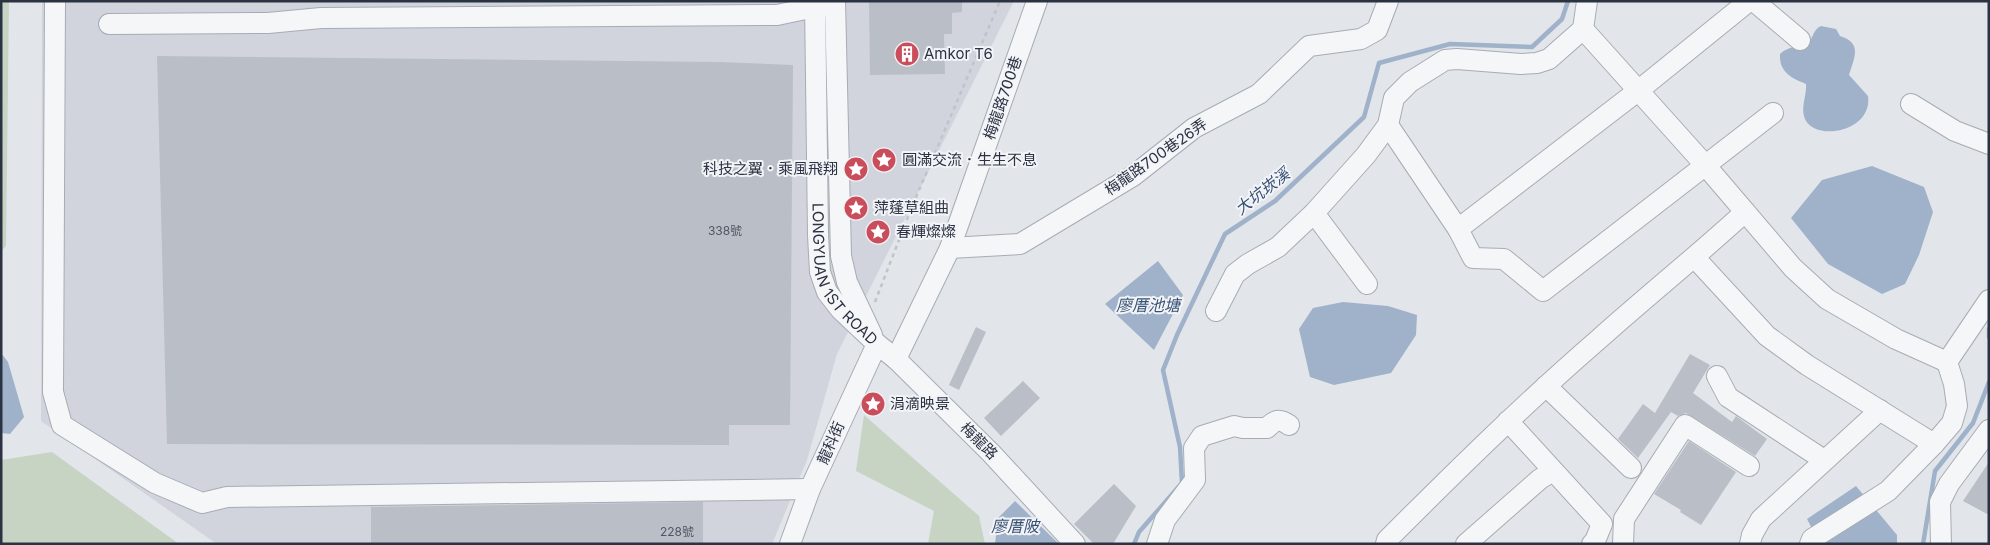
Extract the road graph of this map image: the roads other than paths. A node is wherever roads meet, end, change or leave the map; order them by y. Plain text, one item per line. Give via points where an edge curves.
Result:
1 (55, 1) edge
2 (1037, 1) edge
3 (1388, 1) edge
4 (1587, 1) edge
5 (1748, 1) edge
6 (1754, 1) edge
7 (815, 4) edge
8 (835, 4) edge
9 (109, 24) dead end
10 (1583, 29) junction
11 (1800, 40) dead end
12 (1639, 90) junction
13 (1911, 104) dead end
14 (1773, 113) dead end
15 (1388, 125) junction
16 (1989, 144) edge
17 (1706, 166) junction
18 (1745, 212) junction
19 (1314, 214) junction
20 (1458, 228) junction
21 (950, 248) junction
22 (1695, 258) junction
23 (1367, 284) dead end
24 (1989, 300) edge
25 (1216, 311) dead end
26 (876, 344) junction
27 (896, 359) junction
28 (1947, 362) junction
29 (1717, 376) dead end
30 (1546, 386) junction
31 (1880, 410) junction
32 (1508, 421) junction
33 (1289, 425) dead end
34 (1989, 430) edge
35 (1934, 444) junction
36 (1824, 460) junction
37 (1749, 466) dead end
38 (1631, 468) dead end
39 (1553, 471) junction
40 (810, 489) junction
41 (1811, 542) edge
42 (790, 544) edge
43 (1075, 544) edge
44 (1157, 544) edge
45 (1386, 544) edge
46 (1466, 544) edge
47 (1592, 544) edge
48 (1623, 544) edge
49 (1750, 544) edge
50 (1941, 544) edge

1 - 40 street via 53,392 62,424 155,483 202,503 226,498
2 - 21 street, 梅龍路700巷
3 - 21 street, 梅龍路700巷26弄 via 1377,30 1362,39 1309,46 1259,94 1194,128 1133,176 1020,244
4 - 10 street
5 - 12 street
6 - 11 street
7 - 8 street
7 - 9 street via 777,15 321,18 268,23
7 - 26 street, LONGYUAN 1ST ROAD via 820,272 827,292
8 - 26 street, LONGYUAN 1ST ROAD via 841,256 847,282
10 - 12 street
10 - 15 street via 1550,59 1537,63 1445,60 1410,82 1394,98
12 - 17 street
12 - 20 street
13 - 16 street via 1955,132
14 - 17 street
15 - 19 street
15 - 20 street
17 - 18 street
17 - 20 street via 1543,291 1504,259 1473,258
18 - 22 street
18 - 28 street via 1793,268 1827,299 1896,339
19 - 23 street
19 - 25 street via 1278,247 1235,274
21 - 27 street, 梅龍路700巷
22 - 30 street
22 - 31 street via 1767,336 1806,365
24 - 28 street
26 - 27 street, 梅龍路
26 - 40 street, 龍科街
27 - 43 street, 梅龍路 via 991,452
28 - 35 street via 1957,406 1952,423
29 - 36 street via 1728,397
30 - 32 street
30 - 38 street
31 - 35 street
31 - 36 street
32 - 39 street
32 - 45 street
33 - 44 street via 1275,420 1267,428 1234,426 1202,436 1194,448 1195,480 1166,520
34 - 50 street via 1949,484 1940,502
35 - 41 street via 1888,491
36 - 49 street via 1761,518
37 - 48 street via 1685,425 1624,518
39 - 46 street
39 - 47 street via 1602,524
40 - 42 street, 龍科街

